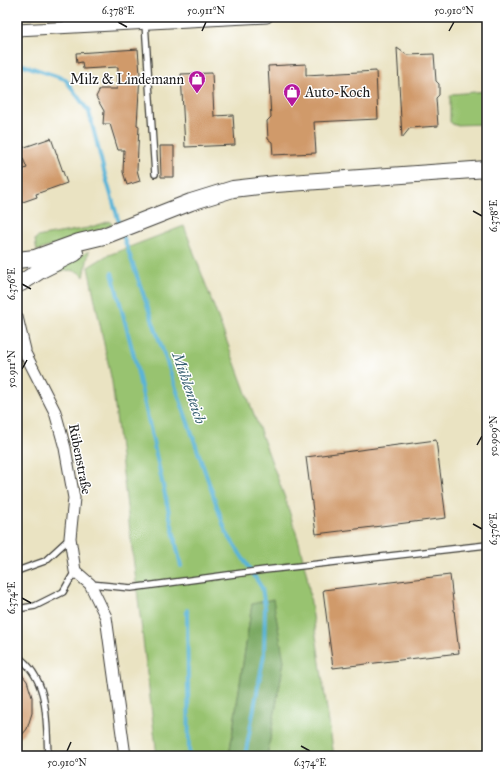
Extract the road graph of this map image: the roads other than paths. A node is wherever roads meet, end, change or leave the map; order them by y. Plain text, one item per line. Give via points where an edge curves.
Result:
1 (267, 17) edge
2 (145, 23) junction
3 (17, 30) edge
4 (487, 169) edge
5 (155, 174) dead end
6 (108, 234) junction
7 (17, 260) edge
8 (18, 283) edge
9 (17, 317) edge
10 (17, 343) edge
11 (26, 355) junction
12 (70, 538) junction
13 (487, 545) edge
14 (17, 571) edge
15 (75, 571) junction
16 (90, 584) junction
17 (17, 609) edge
18 (17, 656) edge
19 (48, 756) edge
20 (125, 756) edge

1 - 2 street
2 - 3 street
2 - 5 lane
4 - 6 main road via 233,189
6 - 7 main road via 35,258
6 - 8 main road
9 - 11 street, Rübenstraße
10 - 11 street, Rübenstraße
11 - 12 street, Rübenstraße via 55,412 65,448 74,498
12 - 14 lane via 45,561
12 - 15 street, Rübenstraße
13 - 16 lane via 131,588
15 - 16 street
15 - 17 lane via 63,592 35,606
16 - 20 street via 108,623
18 - 19 lane via 39,681 44,697

